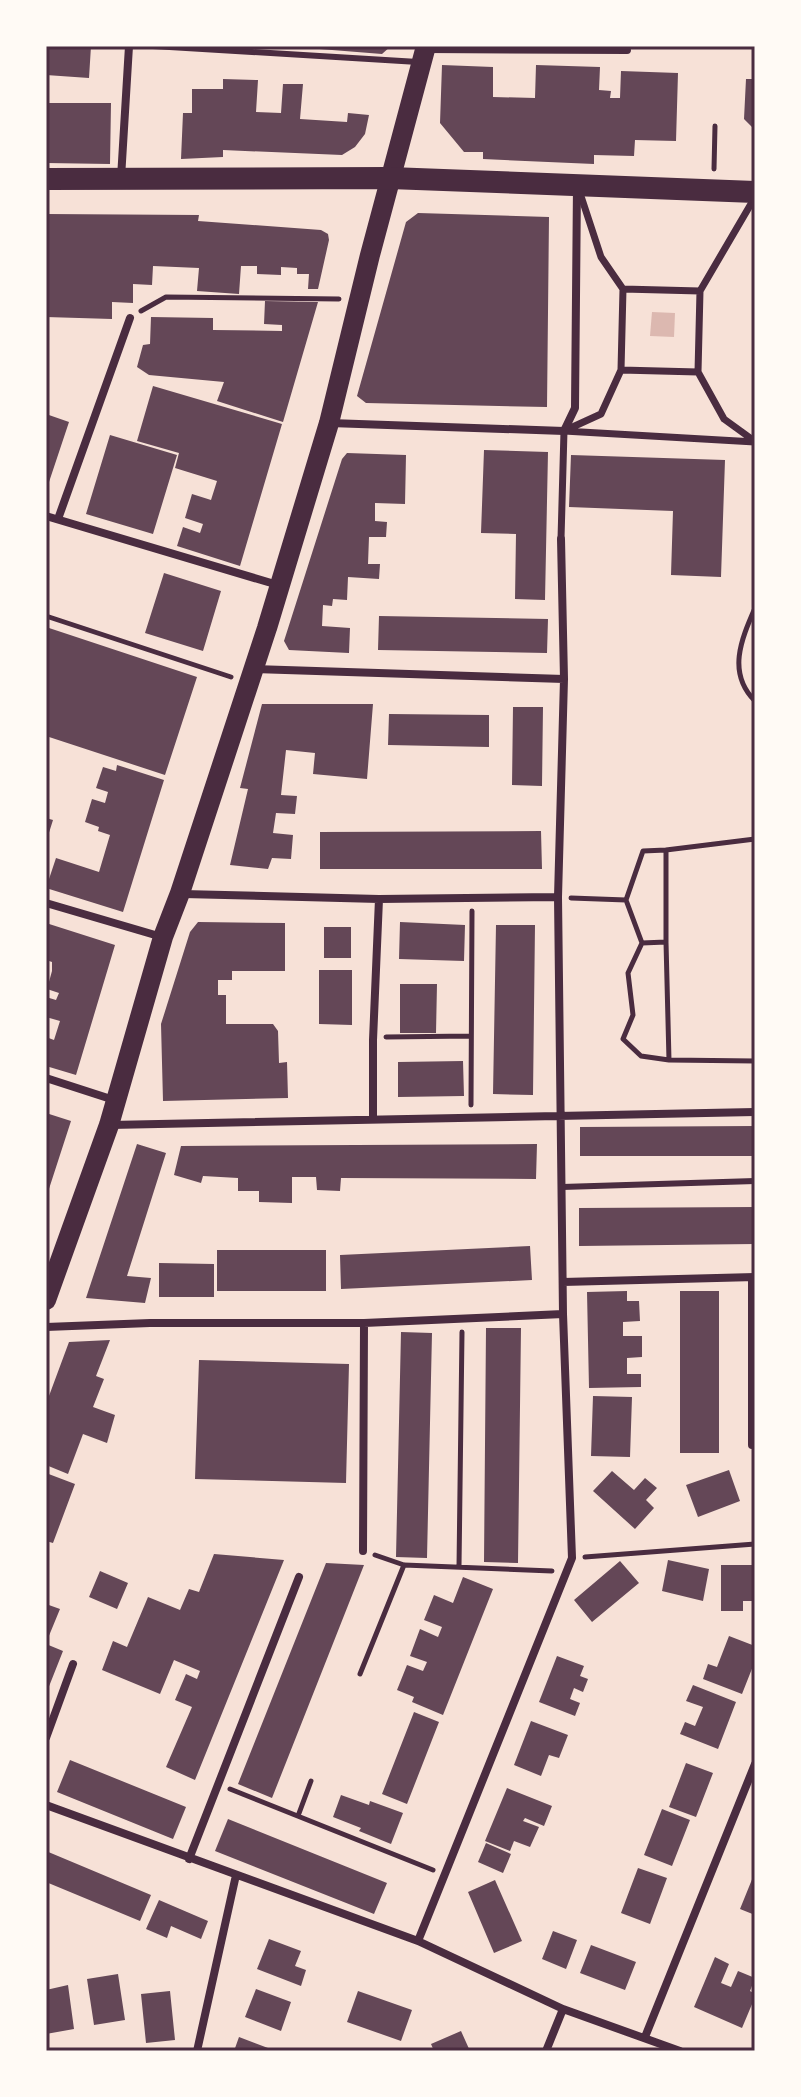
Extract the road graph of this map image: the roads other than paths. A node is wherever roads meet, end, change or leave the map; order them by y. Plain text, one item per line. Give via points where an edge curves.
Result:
1 (129, 46) edge
2 (153, 46) edge
3 (627, 50) dead end
4 (424, 52) edge
5 (390, 178) junction
6 (46, 179) edge
7 (121, 179) junction
8 (577, 185) junction
9 (755, 194) edge
10 (623, 289) junction
11 (700, 291) junction
12 (130, 318) road end
13 (621, 370) junction
14 (698, 372) junction
15 (329, 423) junction
16 (564, 431) junction
17 (755, 442) edge
18 (46, 516) edge
19 (58, 519) junction
20 (561, 539) joint
21 (279, 585) junction
22 (251, 676) junction
23 (564, 679) junction
24 (180, 893) junction
25 (558, 897) junction
26 (379, 899) junction
27 (46, 903) edge
28 (163, 937) junction
29 (46, 1078) edge
30 (115, 1100) junction
31 (755, 1112) edge
32 (561, 1116) junction
33 (373, 1119) junction
34 (109, 1125) junction
35 (755, 1181) edge
36 (562, 1187) junction
37 (753, 1278) edge
38 (563, 1282) junction
39 (47, 1296) edge
40 (563, 1314) junction
41 (364, 1323) junction
42 (46, 1327) edge
43 (752, 1445) dead end
44 (363, 1551) road end
45 (299, 1577) dead end
46 (73, 1664) dead end
47 (46, 1738) edge
48 (755, 1764) edge
49 (46, 1805) edge
50 (189, 1859) junction
51 (236, 1875) junction
52 (418, 1941) junction
53 (563, 2009) junction
54 (645, 2037) junction
55 (197, 2051) edge
56 (546, 2051) edge
57 (680, 2051) edge

1 - 7 street
2 - 4 lane
3 - 4 street
4 - 5 main road
5 - 7 highway
5 - 8 highway
5 - 15 main road
6 - 7 highway
8 - 9 highway
8 - 10 street via 601,257
8 - 16 street via 575,408
9 - 11 street
10 - 11 street
10 - 13 street
11 - 14 street
12 - 19 street
13 - 14 street
13 - 16 street via 601,414
14 - 17 street via 724,419
15 - 16 street
15 - 21 main road
16 - 17 street
16 - 20 street
18 - 19 street
19 - 21 street
20 - 23 street
21 - 22 main road
22 - 23 street
22 - 24 main road
23 - 25 street
24 - 26 street
24 - 28 main road
25 - 26 street
25 - 32 street
26 - 33 street
27 - 28 street
28 - 30 main road
29 - 30 street
30 - 34 main road
31 - 32 street
32 - 33 street
32 - 36 street
33 - 34 street
34 - 39 main road
35 - 36 lane
36 - 38 street
37 - 38 street
37 - 43 street
38 - 40 street
40 - 41 street
40 - 52 street via 572,1558
41 - 42 street
41 - 44 street
45 - 50 street
46 - 47 street
48 - 54 street
49 - 50 street
50 - 51 street
51 - 52 street
51 - 55 street
52 - 53 street
53 - 54 street
53 - 56 street
54 - 57 street

